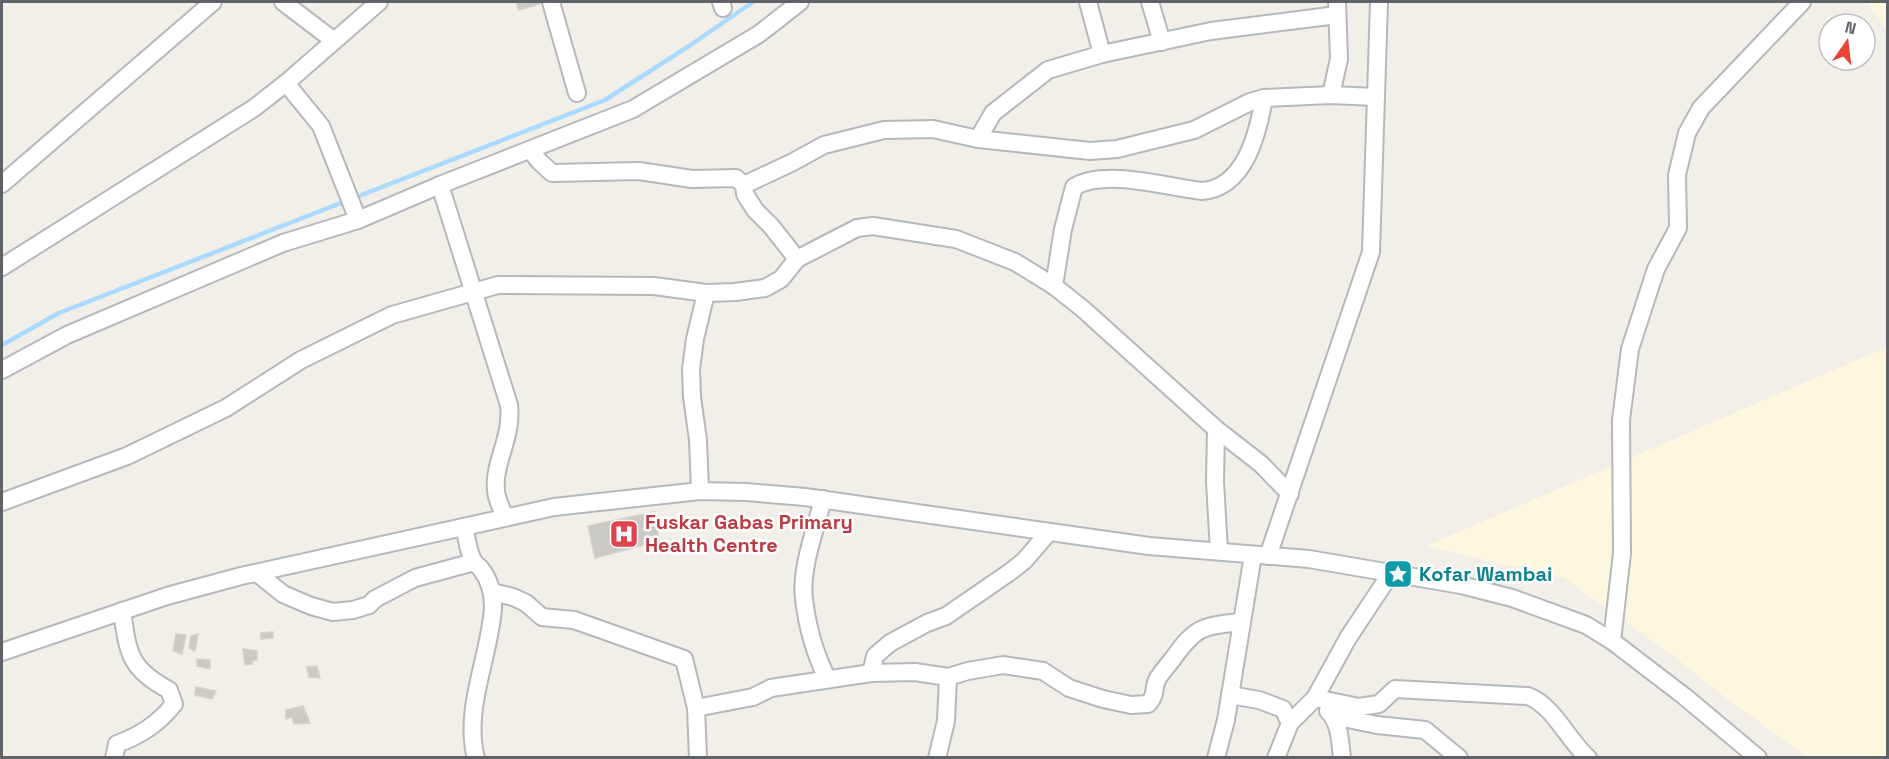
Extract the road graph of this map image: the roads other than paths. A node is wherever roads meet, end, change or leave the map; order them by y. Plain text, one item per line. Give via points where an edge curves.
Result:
1 (213, 2) edge
2 (283, 2) edge
3 (379, 2) edge
4 (551, 2) edge
5 (800, 2) edge
6 (1088, 2) edge
7 (1150, 2) edge
8 (1379, 2) edge
9 (1802, 2) edge
10 (1337, 8) edge
11 (333, 40) junction
12 (1162, 42) junction
13 (1102, 54) junction
14 (286, 83) junction
15 (577, 93) dead end
16 (1331, 95) junction
17 (1376, 97) junction
18 (1264, 98) junction
19 (978, 139) junction
20 (530, 150) junction
21 (2, 184) edge
22 (440, 185) junction
23 (744, 185) junction
24 (356, 215) junction
25 (797, 259) junction
26 (2, 267) edge
27 (1054, 285) junction
28 (472, 291) junction
29 (706, 293) junction
30 (2, 370) edge
31 (1216, 429) junction
32 (700, 490) junction
33 (1290, 494) junction
34 (823, 499) junction
35 (2, 502) edge
36 (505, 518) junction
37 (464, 527) junction
38 (1049, 532) junction
39 (1219, 551) junction
40 (1261, 555) junction
41 (474, 562) junction
42 (257, 573) junction
43 (1391, 573) junction
44 (492, 592) junction
45 (122, 611) junction
46 (1242, 622) junction
47 (1612, 641) junction
48 (2, 652) edge
49 (871, 673) junction
50 (948, 677) junction
51 (827, 678) junction
52 (1230, 695) junction
53 (1316, 698) junction
54 (696, 708) junction
55 (1333, 716) junction
56 (1290, 723) junction
57 (114, 758) edge
58 (476, 758) edge
59 (698, 758) edge
60 (937, 758) edge
61 (1216, 758) edge
62 (1276, 758) edge
63 (1342, 758) edge
64 (1459, 758) edge
65 (1588, 758) edge
66 (1758, 758) edge

1 - 21 street
2 - 11 street
3 - 11 street
4 - 15 street
5 - 20 street via 759,34 633,109
6 - 13 street
7 - 12 street
8 - 17 street
9 - 47 street via 1701,108 1687,133 1677,175 1678,228 1656,269 1630,349 1621,420 1622,553
10 - 12 street
10 - 16 street via 1339,59
11 - 14 street
12 - 13 street
13 - 19 street via 1048,70 993,113
14 - 24 street via 321,126
14 - 26 street via 254,108
16 - 17 street
16 - 18 street
17 - 33 street via 1371,252
18 - 19 street via 1194,130 1117,149 1090,151
18 - 27 street via 1248,156 1235,174 1213,190 1121,179 1096,180 1074,187
19 - 23 street via 933,129 884,130 824,145
20 - 22 street
20 - 23 street via 552,173 639,171 701,180 733,177
22 - 24 street
22 - 28 street
23 - 25 street via 755,210
24 - 30 street via 67,335
25 - 27 street via 857,228 873,226 956,239 1015,262
25 - 29 street via 781,279 765,288
27 - 31 street
28 - 29 street via 498,285 654,286
28 - 35 street via 392,315 301,360 226,408 127,456
28 - 36 street via 511,417 495,479
29 - 32 street via 691,369
31 - 33 street via 1261,464
31 - 39 street
32 - 34 street
32 - 36 street via 554,507
33 - 40 street
34 - 38 street
34 - 51 street via 803,597 812,638
36 - 37 street
37 - 41 street
37 - 42 street
38 - 39 street
38 - 49 street via 1010,572 946,616 890,643 875,657
39 - 40 street
40 - 43 street
40 - 46 street
41 - 42 street via 415,578 353,610 333,612 283,594
41 - 44 street
42 - 45 street
43 - 47 street via 1512,598 1586,625
43 - 53 street via 1348,638
44 - 54 street via 526,603 542,617 574,620 680,656 687,668
44 - 58 street via 489,634 472,719
45 - 48 street
45 - 57 street via 126,642 135,664 150,680 169,690 174,704 148,730 117,744
46 - 50 street via 1210,625 1192,634 1156,680 1155,697 1148,704 1103,699 1069,688 1043,671 1003,665
46 - 52 street
47 - 66 street
49 - 50 street via 915,672
49 - 51 street
50 - 60 street via 946,721
51 - 54 street
52 - 56 street via 1283,709
52 - 61 street
53 - 55 street
53 - 56 street
53 - 65 street via 1359,707 1379,704 1395,689 1528,696 1540,700
54 - 59 street
55 - 63 street via 1339,729
55 - 64 street via 1425,730
56 - 62 street

